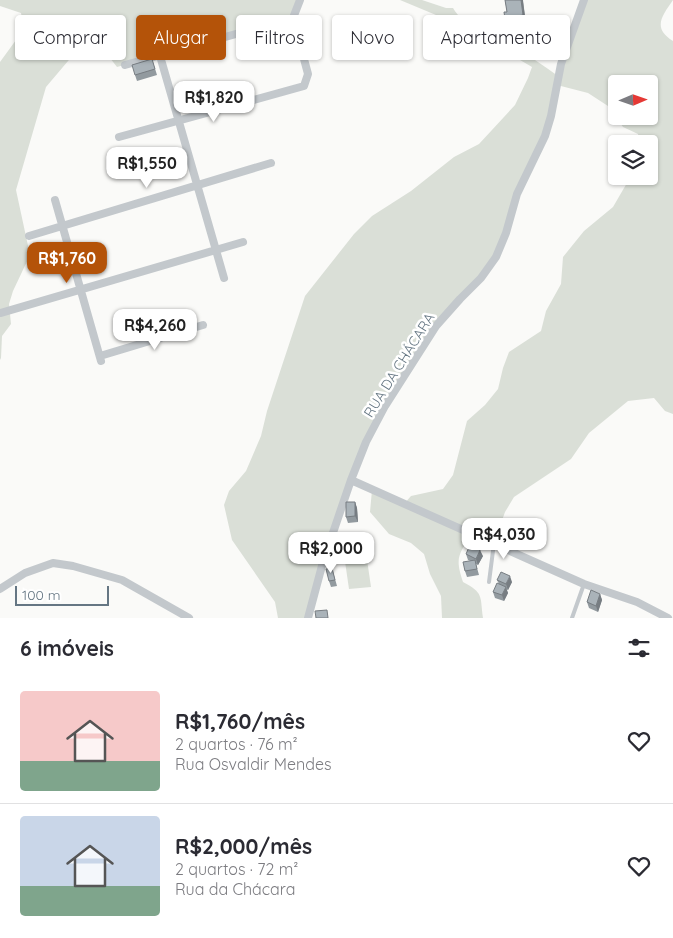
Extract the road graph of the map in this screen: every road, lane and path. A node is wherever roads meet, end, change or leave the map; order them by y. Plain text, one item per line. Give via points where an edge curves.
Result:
1 (300, 0) edge
2 (584, 0) edge
3 (294, 15) edge
4 (144, 60) edge
5 (161, 60) edge
6 (304, 60) edge
7 (125, 65) dead end
8 (179, 121) junction
9 (119, 137) dead end
10 (271, 164) dead end
11 (198, 186) junction
12 (55, 200) dead end
13 (62, 226) junction
14 (30, 236) dead end
15 (242, 242) dead end
16 (216, 250) junction
17 (224, 278) dead end
18 (81, 290) junction
19 (1, 313) edge
20 (203, 325) dead end
21 (351, 480) junction
22 (494, 543) junction
23 (489, 582) dead end
24 (584, 584) junction
25 (0, 589) edge
26 (189, 618) edge
27 (308, 618) edge
28 (572, 618) edge
29 (668, 618) edge

1 - 3 street
2 - 21 street, RUA DA CHÁCARA via 561,64 545,136 516,194 506,234 496,257 436,326 384,406
4 - 7 street
5 - 8 street
6 - 8 street via 308,74 304,86
8 - 9 street
8 - 11 street
10 - 11 street
11 - 13 street
11 - 16 street
12 - 13 street
13 - 14 street
13 - 18 street
15 - 16 street
16 - 17 street
16 - 18 street
18 - 19 street
18 - 20 street via 101,358
21 - 22 street
21 - 27 street, RUA DA CHÁCARA via 322,562
22 - 23 lane
22 - 24 street
24 - 28 lane
24 - 29 street via 637,602
25 - 26 street via 25,573 53,563 122,580

